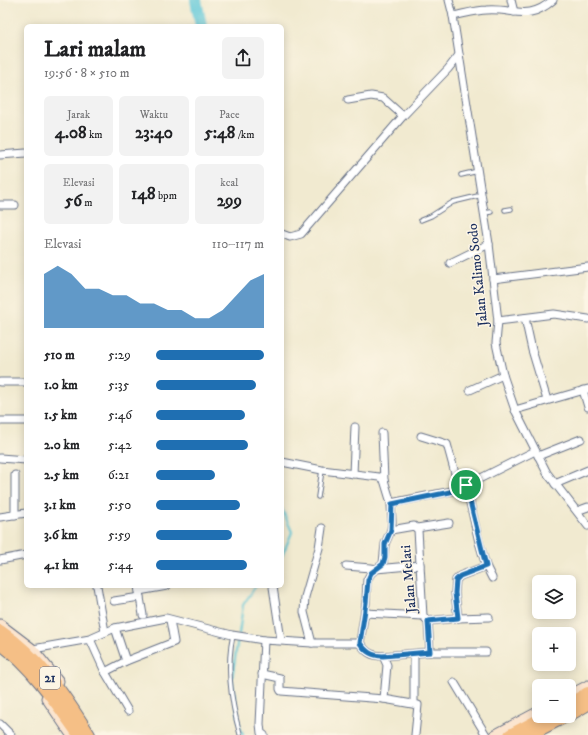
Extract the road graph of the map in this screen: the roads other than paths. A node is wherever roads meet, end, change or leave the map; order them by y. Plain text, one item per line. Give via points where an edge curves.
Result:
1 (449, 0) edge
2 (511, 0) edge
3 (553, 0) edge
4 (514, 12) junction
5 (453, 16) junction
6 (459, 55) junction
7 (348, 100) dead end
8 (403, 116) junction
9 (24, 153) edge
10 (0, 155) edge
11 (478, 171) junction
12 (461, 174) dead end
13 (482, 195) junction
14 (0, 205) edge
15 (15, 205) dead end
16 (511, 209) dead end
17 (505, 210) dead end
18 (421, 220) dead end
19 (284, 234) edge
20 (489, 244) junction
21 (450, 263) dead end
22 (588, 267) edge
23 (493, 279) junction
24 (525, 318) junction
25 (588, 319) edge
26 (498, 321) junction
27 (503, 375) junction
28 (0, 382) edge
29 (24, 382) edge
30 (470, 390) dead end
31 (585, 390) edge
32 (547, 400) junction
33 (588, 407) edge
34 (515, 410) junction
35 (0, 421) edge
36 (24, 421) edge
37 (355, 427) dead end
38 (382, 433) dead end
39 (421, 436) dead end
40 (581, 439) dead end
41 (536, 454) junction
42 (0, 458) edge
43 (24, 460) edge
44 (284, 462) edge
45 (322, 470) junction
46 (588, 470) edge
47 (353, 474) junction
48 (15, 475) dead end
49 (384, 480) junction
50 (555, 484) junction
51 (458, 489) junction
52 (318, 497) dead end
53 (392, 504) junction
54 (588, 507) edge
55 (576, 511) junction
56 (24, 513) edge
57 (15, 515) junction
58 (0, 517) edge
59 (449, 523) dead end
60 (588, 526) edge
61 (322, 528) dead end
62 (417, 528) junction
63 (391, 530) junction
64 (24, 555) edge
65 (0, 560) edge
66 (420, 564) junction
67 (346, 566) dead end
68 (486, 566) junction
69 (376, 569) junction
70 (492, 578) dead end
71 (97, 588) edge
72 (158, 588) edge
73 (273, 588) edge
74 (139, 592) edge
75 (114, 602) dead end
76 (365, 613) junction
77 (143, 615) dead end
78 (489, 617) dead end
79 (458, 618) junction
80 (426, 619) junction
81 (173, 620) junction
82 (0, 624) edge
83 (115, 628) junction
84 (0, 631) edge
85 (105, 632) junction
86 (234, 635) junction
87 (90, 639) junction
88 (264, 640) junction
89 (281, 640) junction
90 (312, 642) junction
91 (0, 643) edge
92 (360, 643) junction
93 (33, 649) junction
94 (0, 650) edge
95 (430, 652) junction
96 (486, 652) dead end
97 (414, 654) junction
98 (383, 656) junction
99 (126, 661) junction
100 (106, 672) junction
101 (262, 674) junction
102 (454, 682) dead end
103 (588, 684) edge
104 (576, 691) edge
105 (588, 693) edge
106 (384, 699) junction
107 (576, 700) edge
108 (414, 704) junction
109 (588, 704) edge
110 (588, 709) edge
111 (128, 711) dead end
112 (576, 711) edge
113 (532, 715) edge
114 (533, 723) edge
115 (552, 723) edge
116 (0, 724) edge
117 (240, 734) dead end
118 (11, 735) edge
119 (71, 735) edge
120 (79, 735) edge
121 (89, 735) edge
122 (95, 735) edge
123 (264, 735) edge
124 (415, 735) edge
125 (486, 735) edge
126 (494, 735) edge
127 (510, 735) edge
128 (529, 735) edge
129 (541, 735) edge

1 - 5 street, Jalan Kalimo Sodo
2 - 4 street
3 - 4 street via 538,10
4 - 5 street via 488,9
5 - 6 street, Jalan Kalimo Sodo
6 - 8 street
6 - 11 street, Jalan Kalimo Sodo
7 - 8 street via 371,96 383,98
8 - 19 street via 301,234
9 - 10 street
11 - 12 lane
11 - 13 street, Jalan Kalimo Sodo
13 - 18 lane via 453,202
13 - 20 street, Jalan Kalimo Sodo via 488,212
14 - 15 street
16 - 17 lane
20 - 21 street
20 - 23 street, Jalan Kalimo Sodo
22 - 23 street
23 - 26 street, Jalan Kalimo Sodo
24 - 25 street via 561,314
24 - 26 street
24 - 32 street
26 - 27 street, Jalan Kalimo Sodo via 496,343
27 - 30 street
27 - 34 street, Jalan Kalimo Sodo
28 - 29 street
31 - 32 street
31 - 33 street
32 - 34 street
34 - 41 street, Jalan Kalimo Sodo
35 - 36 street
37 - 47 street
38 - 49 street
39 - 51 street via 447,444
40 - 41 street
41 - 50 street, Jalan Kalimo Sodo
41 - 51 street
42 - 43 street
44 - 45 street
45 - 47 street
45 - 52 lane
46 - 50 street
47 - 49 street
48 - 57 street
49 - 53 street
50 - 55 street, Jalan Kalimo Sodo
51 - 53 street
51 - 68 street
53 - 63 street
54 - 55 street
55 - 60 street, Jalan Kalimo Sodo
56 - 57 street
57 - 58 street
59 - 62 street
61 - 90 street via 304,612
62 - 63 street, Jalan Melati via 414,526
62 - 66 street, Jalan Melati
63 - 69 street via 385,544 383,564
64 - 65 street
66 - 69 street
66 - 80 street, Jalan Melati
67 - 69 street
68 - 70 street
68 - 79 street via 456,580
69 - 76 street via 368,580
71 - 85 street
72 - 74 street
73 - 89 street
74 - 75 street
74 - 77 street
76 - 80 street
76 - 92 street
78 - 79 street
79 - 80 street
80 - 95 street, Jalan Melati
81 - 83 street via 166,618
81 - 86 street
81 - 99 street via 174,642
82 - 93 street
83 - 85 street
83 - 99 street
84 - 121 highway, 21 via 21,647 54,682
85 - 87 street
86 - 88 street
86 - 117 lane via 230,650 231,681 233,710
87 - 93 street
87 - 100 street
88 - 89 street
88 - 101 street
89 - 90 street
90 - 92 street
91 - 120 highway, 21 via 31,671
92 - 98 street via 368,652
93 - 122 street via 64,687
94 - 119 street via 17,664 41,692
95 - 96 street
95 - 97 street
97 - 98 street
97 - 108 street
98 - 106 street via 387,665
99 - 100 street
100 - 111 street
101 - 106 street via 280,678 281,691
101 - 123 street via 260,724 261,733
102 - 125 street
103 - 104 street
105 - 107 highway
106 - 108 street
108 - 124 street via 418,705
109 - 112 highway
110 - 129 street
113 - 126 street
114 - 127 highway
115 - 128 highway
116 - 118 street

